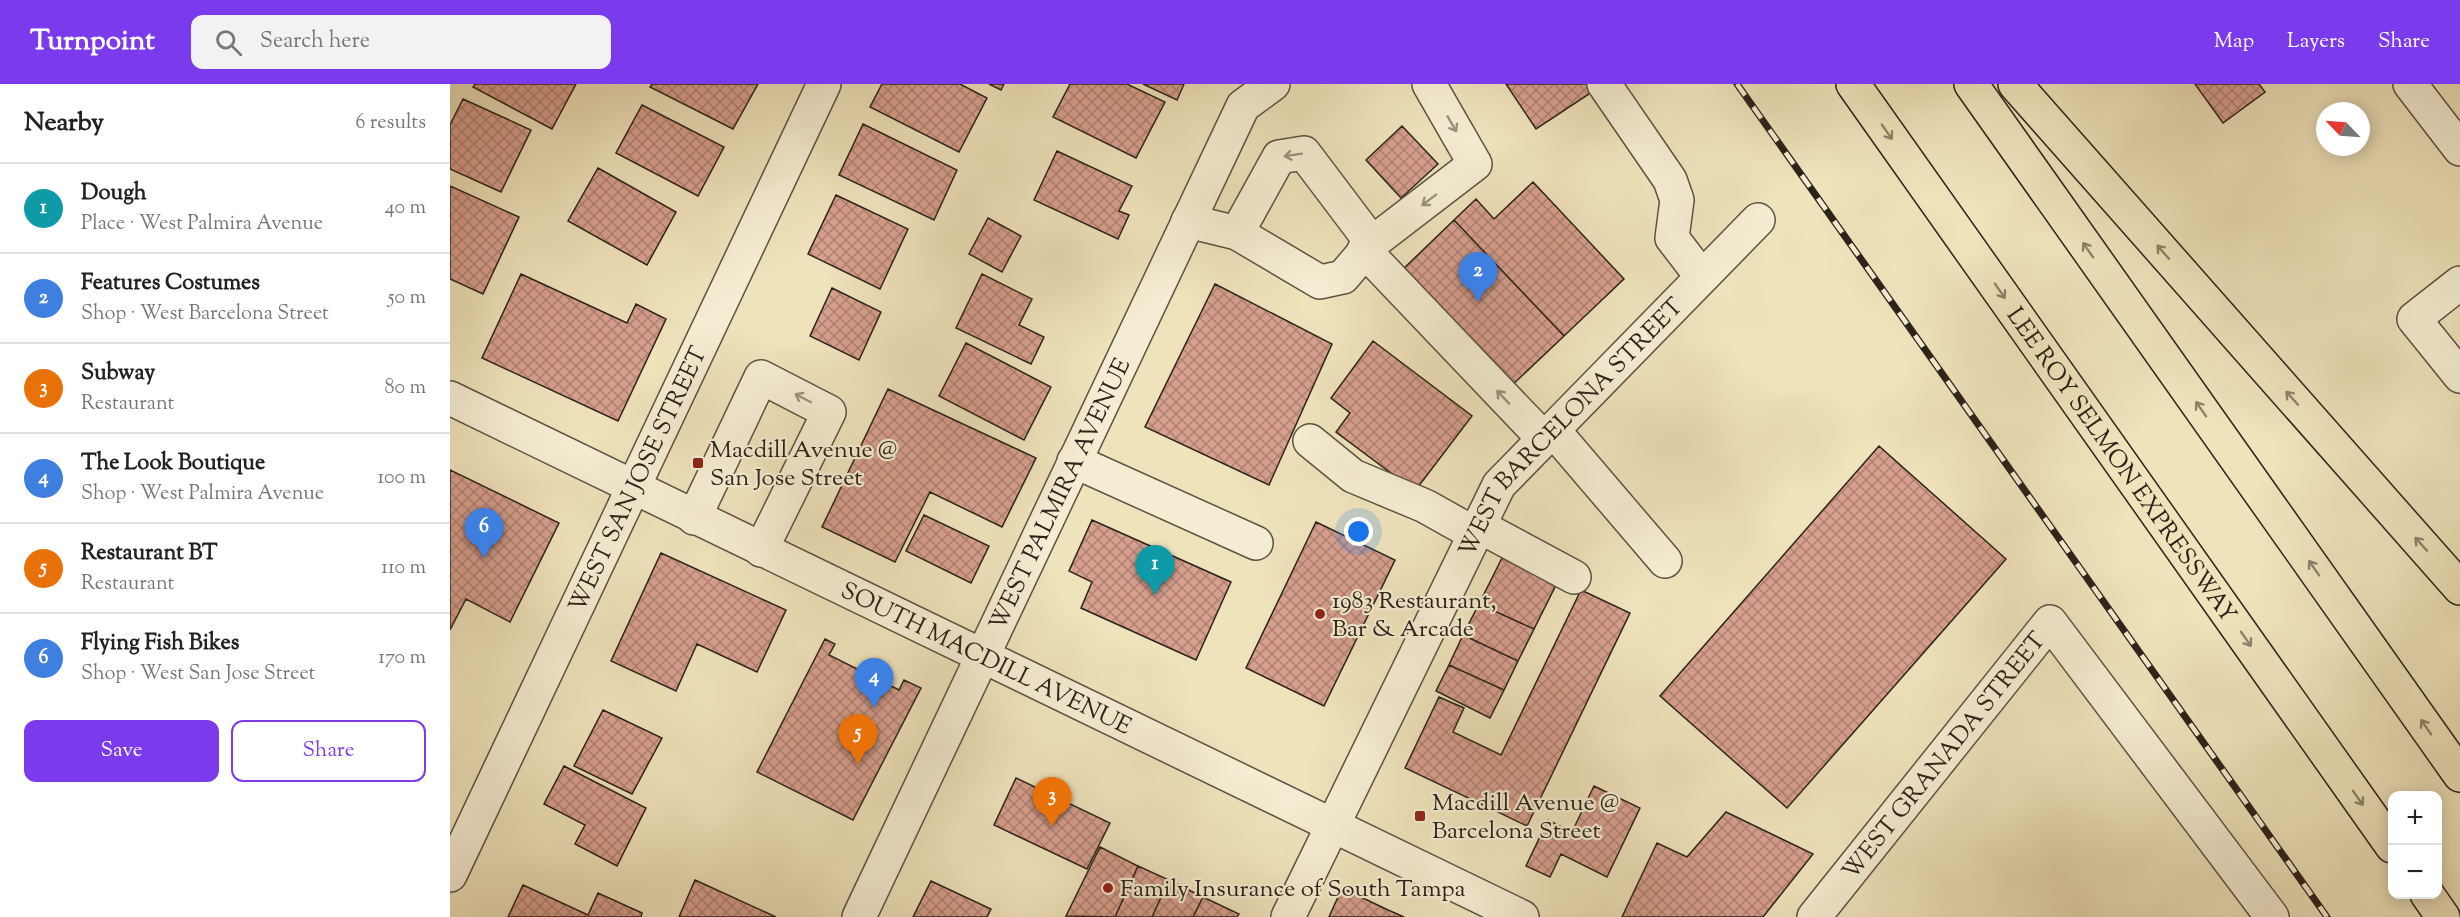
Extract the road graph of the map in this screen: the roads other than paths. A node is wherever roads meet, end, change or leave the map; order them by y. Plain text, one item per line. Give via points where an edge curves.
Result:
1 (824, 84) edge
2 (1273, 84) edge
3 (1429, 84) edge
4 (1604, 84) edge
5 (1853, 84) edge
6 (1971, 84) edge
7 (2015, 84) edge
8 (2410, 84) edge
9 (2460, 149) edge
10 (1758, 220) dead end
11 (1188, 221) junction
12 (1237, 233) junction
13 (1368, 247) junction
14 (1702, 277) junction
15 (2460, 283) edge
16 (2460, 376) edge
17 (450, 398) edge
18 (1548, 435) junction
19 (1310, 441) dead end
20 (1074, 462) junction
21 (632, 488) junction
22 (693, 518) junction
23 (1477, 530) junction
24 (1256, 543) dead end
25 (761, 550) junction
26 (1665, 561) dead end
27 (1574, 577) dead end
28 (2460, 588) edge
29 (982, 657) junction
30 (2460, 775) edge
31 (1332, 825) junction
32 (2391, 845) edge
33 (450, 875) edge
34 (859, 917) edge
35 (1288, 917) edge
36 (1522, 917) edge
37 (1814, 917) edge
38 (2272, 917) edge

1 - 21 street, WEST SAN JOSE STREET
2 - 11 street, WEST PALMIRA AVENUE via 1243,106
3 -> 13 street via 1475,164
4 - 14 street via 1670,180 1677,200 1672,238
5 -> 32 highway, LEE ROY SELMON EXPRESSWAY
30 -> 6 highway
28 -> 7 highway
8 - 9 street
10 - 14 street, WEST BARCELONA STREET
11 - 12 street
11 - 20 street, WEST PALMIRA AVENUE
12 - 13 street via 1320,282 1343,277
13 -> 12 street via 1304,153 1279,157
18 -> 13 street
14 - 18 street, WEST BARCELONA STREET
15 - 16 street via 2414,319
17 - 21 street, SOUTH MACDILL AVENUE
18 - 23 street, WEST BARCELONA STREET via 1499,485
18 - 26 street
19 - 23 street via 1353,476
20 - 24 street
20 - 29 street, WEST PALMIRA AVENUE
21 - 22 street, SOUTH MACDILL AVENUE
21 - 33 street, WEST SAN JOSE STREET
22 - 25 street, SOUTH MACDILL AVENUE
25 -> 22 street via 830,412 761,377
23 - 27 street
23 - 31 street, WEST BARCELONA STREET
25 - 29 street, SOUTH MACDILL AVENUE
29 - 31 street, SOUTH MACDILL AVENUE
29 - 34 street, WEST PALMIRA AVENUE
31 - 35 street, WEST BARCELONA STREET
31 - 36 street, SOUTH MACDILL AVENUE
37 - 38 street, WEST GRANADA STREET via 2050,622

